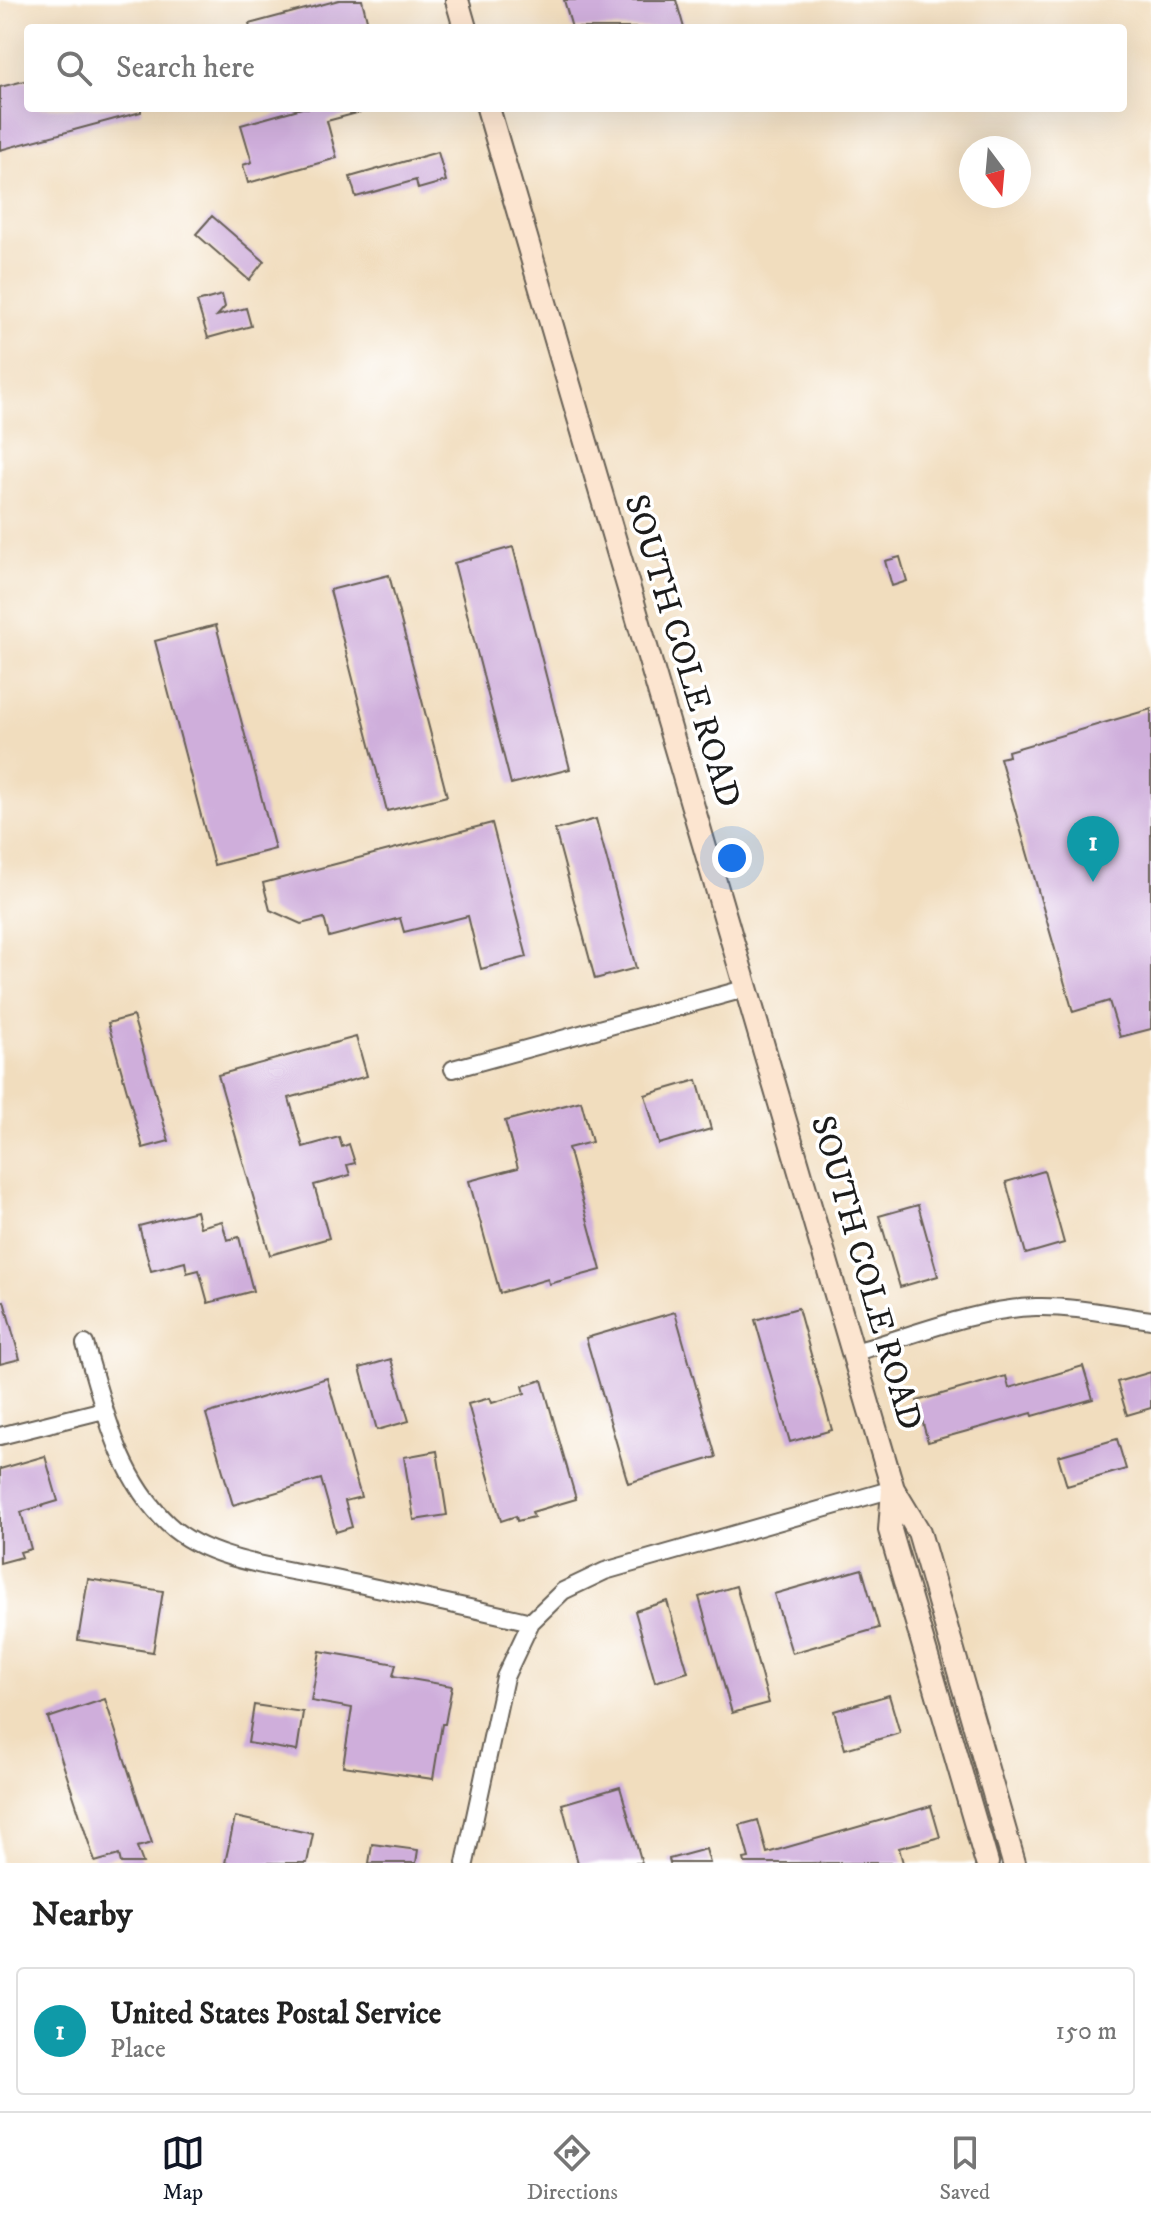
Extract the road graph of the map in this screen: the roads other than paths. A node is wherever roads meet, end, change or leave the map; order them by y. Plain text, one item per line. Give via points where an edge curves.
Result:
1 (457, 0) edge
2 (464, 24) edge
3 (489, 112) edge
4 (748, 988) junction
5 (453, 1069) dead end
6 (1151, 1320) edge
7 (85, 1344) dead end
8 (852, 1353) junction
9 (104, 1410) junction
10 (0, 1436) edge
11 (893, 1489) junction
12 (531, 1622) junction
13 (976, 1825) junction
14 (465, 1863) edge
15 (987, 1863) edge
16 (1000, 1863) edge
17 (1014, 1863) edge

1 - 2 main road
3 - 4 main road, SOUTH COLE ROAD
4 - 5 street
4 - 8 main road, SOUTH COLE ROAD
6 - 8 street via 1034,1307 985,1314
7 - 9 street
8 - 11 main road, SOUTH COLE ROAD
9 - 10 street
9 - 12 street via 115,1448 144,1494 185,1538 233,1557
11 - 12 street via 605,1571 563,1591
11 - 13 main road, SOUTH COLE ROAD via 890,1530
11 - 17 main road, SOUTH COLE ROAD via 919,1532
12 - 14 street via 505,1677
13 - 15 main road, SOUTH COLE ROAD
13 - 16 main road

